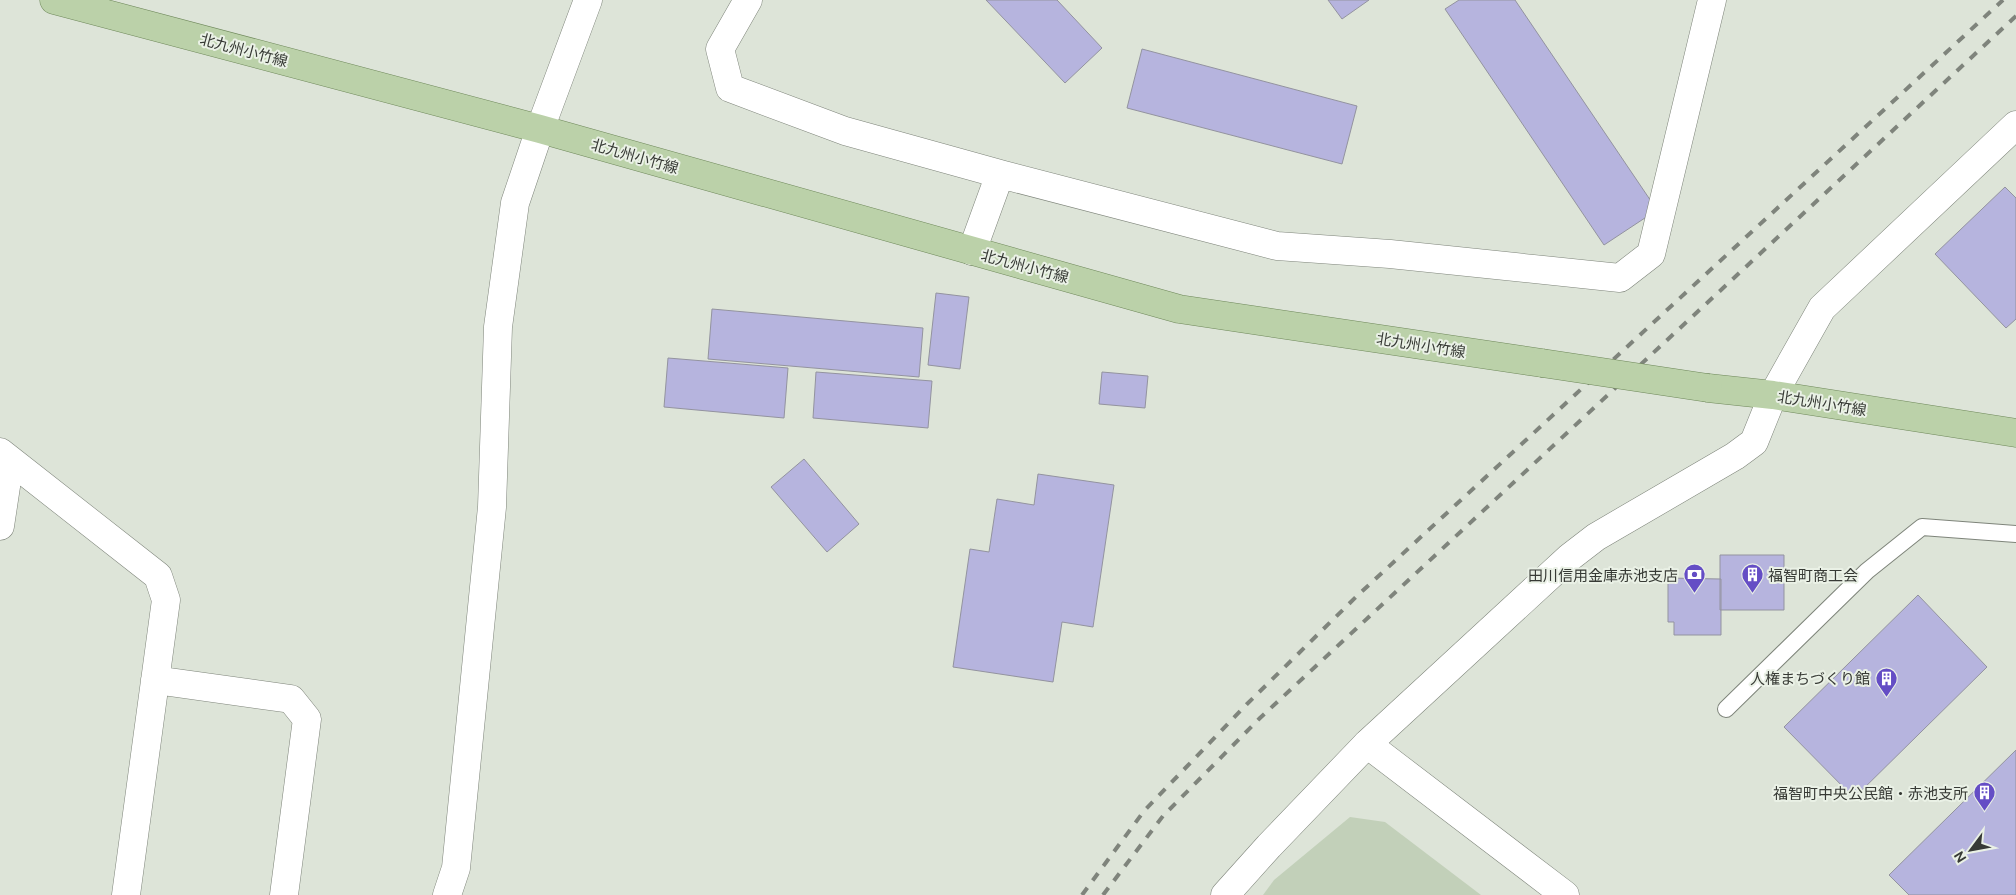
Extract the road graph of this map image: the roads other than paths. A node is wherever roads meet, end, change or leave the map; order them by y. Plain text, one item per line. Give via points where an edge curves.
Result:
1 (54, 0) edge
2 (588, 0) edge
3 (748, 0) edge
4 (1712, 0) edge
5 (2016, 125) edge
6 (540, 128) junction
7 (1000, 174) junction
8 (972, 252) junction
9 (1773, 395) junction
10 (2016, 433) edge
11 (5, 456) edge
12 (0, 526) edge
13 (2016, 534) edge
14 (155, 680) junction
15 (1726, 709) dead end
16 (1367, 744) junction
17 (126, 895) edge
18 (284, 895) edge
19 (447, 895) edge
20 (1226, 895) edge
21 (1565, 895) edge

1 - 6 main road, 北九州小竹線
2 - 6 street
3 - 7 street via 720,49 730,88 845,131
4 - 7 street via 1650,254 1620,278 1390,254 1277,246
5 - 9 street via 1822,308
6 - 8 main road, 北九州小竹線
6 - 19 street via 516,203 498,327 492,508 456,868
7 - 8 street
8 - 9 main road, 北九州小竹線, bridge via 1179,309
9 - 10 main road, 北九州小竹線
9 - 16 street via 1754,442 1746,449 1596,537
11 - 12 street
11 - 14 street via 158,576 166,600
13 - 15 lane via 1922,527 1867,571
14 - 17 street
14 - 18 street via 291,699 307,718
16 - 20 street
16 - 21 street

